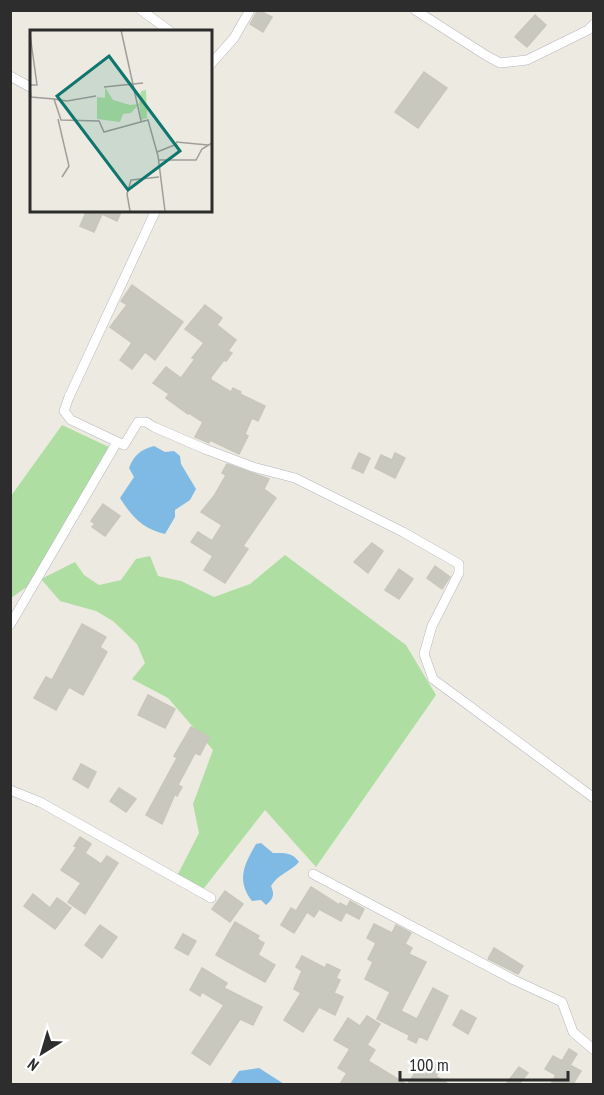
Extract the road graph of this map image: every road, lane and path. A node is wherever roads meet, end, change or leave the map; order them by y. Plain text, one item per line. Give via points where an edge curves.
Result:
1 (141, 10) edge
2 (250, 10) edge
3 (414, 10) edge
4 (594, 24) edge
5 (168, 30) edge
6 (212, 61) edge
7 (10, 76) edge
8 (30, 87) edge
9 (155, 212) edge
10 (117, 442) junction
11 (10, 625) edge
12 (10, 790) edge
13 (594, 798) edge
14 (313, 874) dead end
15 (210, 898) dead end
16 (594, 1050) edge

1 - 5 street
2 - 6 street via 234,38
3 - 4 street via 500,63 527,60
7 - 8 street
9 - 10 street via 64,411 71,420
10 - 11 street
10 - 13 street via 124,445 138,422 146,422 205,449 295,478 403,531 459,564 459,573 432,627 424,654 433,680
12 - 15 street via 68,817
14 - 16 street via 562,1002 573,1032

